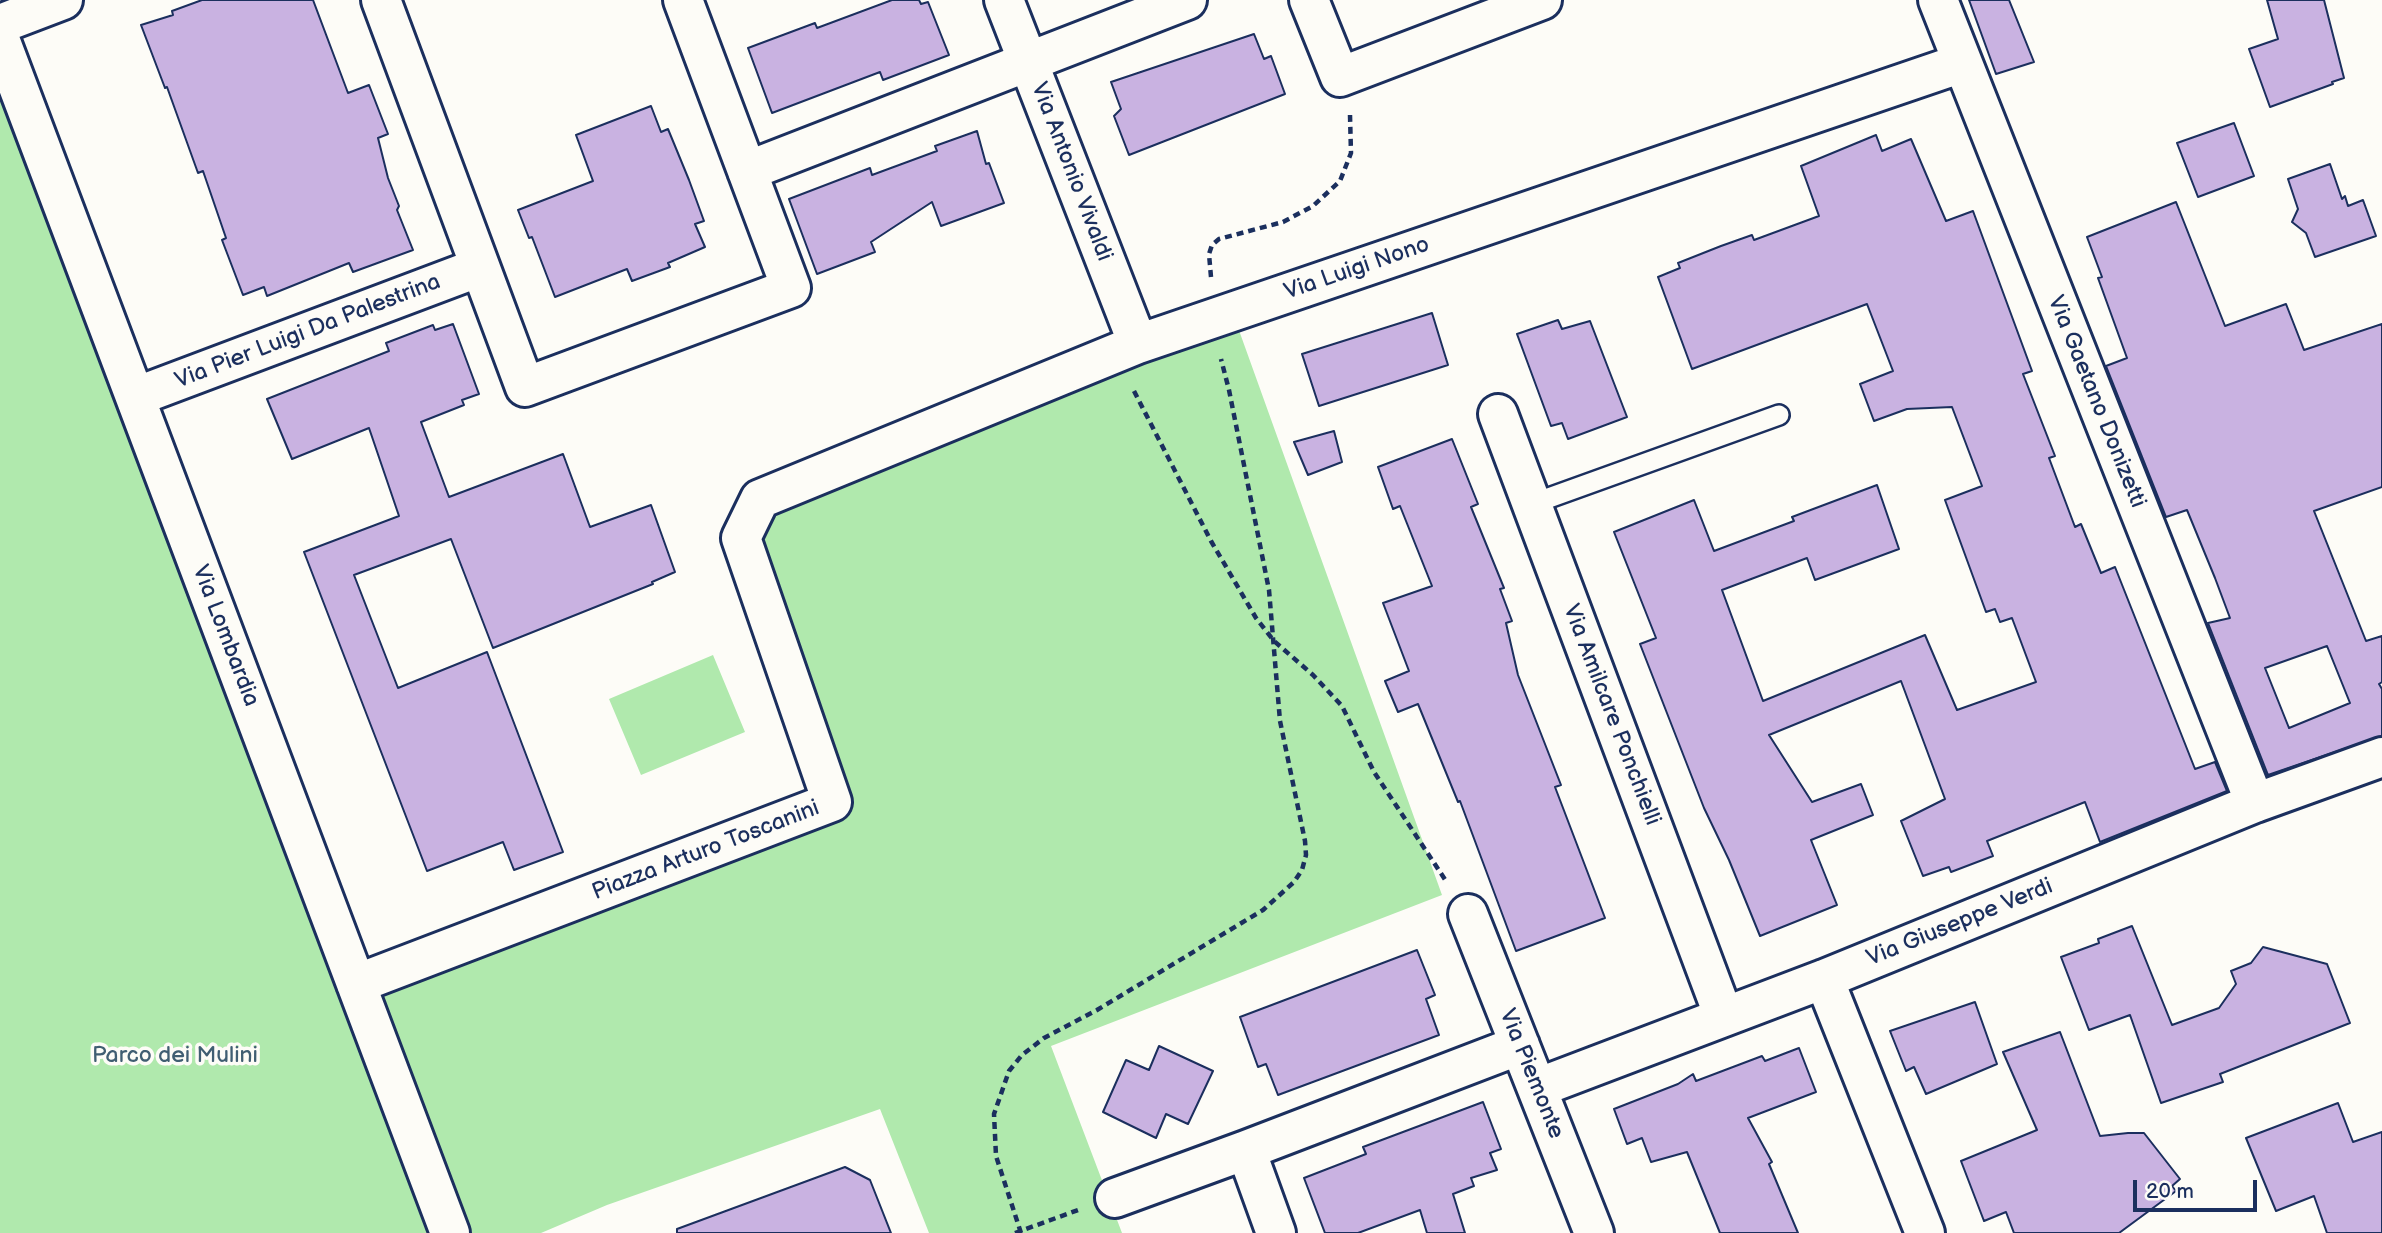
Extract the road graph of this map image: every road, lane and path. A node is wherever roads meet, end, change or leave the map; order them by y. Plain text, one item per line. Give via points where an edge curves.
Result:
1 (63, 0) edge
2 (380, 0) edge
3 (683, 0) edge
4 (1004, 0) edge
5 (1187, 0) edge
6 (1309, 0) edge
7 (1542, 0) edge
8 (1938, 0) edge
9 (0, 24) edge
10 (0, 39) edge
11 (1028, 62) junction
12 (1962, 63) junction
13 (1339, 77) junction
14 (747, 171) junction
15 (480, 267) junction
16 (1215, 317) junction
17 (1138, 344) junction
18 (135, 397) junction
19 (1498, 414) dead end
20 (1779, 415) dead end
21 (760, 499) joint
22 (1532, 503) junction
23 (1274, 641) junction
24 (2382, 757) edge
25 (2255, 803) junction
26 (1468, 914) joint
27 (1824, 979) junction
28 (356, 984) junction
29 (1724, 1017) junction
30 (1520, 1045) junction
31 (1536, 1088) junction
32 (1246, 1150) junction
33 (1115, 1198) joint
34 (1019, 1232) edge
35 (450, 1233) edge
36 (1276, 1233) edge
37 (1594, 1233) edge
38 (1925, 1233) edge

1 - 9 street
2 - 15 street
3 - 14 street
4 - 11 street, Via Antonio Vivaldi
5 - 11 street
6 - 13 street
7 - 13 street
8 - 12 street, Via Gaetano Donizetti
10 - 18 street, Via Lombardia
11 - 14 street
11 - 17 street, Via Antonio Vivaldi
12 - 16 street, Via Luigi Nono
12 - 25 street, Via Gaetano Donizetti
13 - 16 path via 1350,117 1351,153 1340,181 1313,206 1283,222 1212,245
14 - 15 street via 792,288 525,387
15 - 18 street, Via Pier Luigi Da Palestrina
16 - 17 street, Via Luigi Nono
16 - 23 path via 1269,590
17 - 21 street, Via Luigi Nono
17 - 23 path via 1134,393 1211,541
18 - 28 street, Via Lombardia
19 - 22 street, Via Amilcare Ponchielli
20 - 22 lane
21 - 28 street, Piazza Arturo Toscanini via 741,538 832,802
22 - 29 street, Via Amilcare Ponchielli
23 - 26 path via 1342,706 1374,772
23 - 34 path via 1280,721 1305,841 1302,870 1263,910 1044,1038 1009,1071 994,1114 996,1156
24 - 25 street, Via Giuseppe Verdi
25 - 27 street, Via Giuseppe Verdi
26 - 30 street, Via Piemonte
27 - 29 street, Via Giuseppe Verdi
27 - 38 street
28 - 35 street, Via Lombardia
29 - 31 street, Via Giuseppe Verdi
30 - 31 street, Via Piemonte
30 - 32 street
31 - 37 street, Via Piemonte
32 - 33 street
32 - 36 street
33 - 34 path

